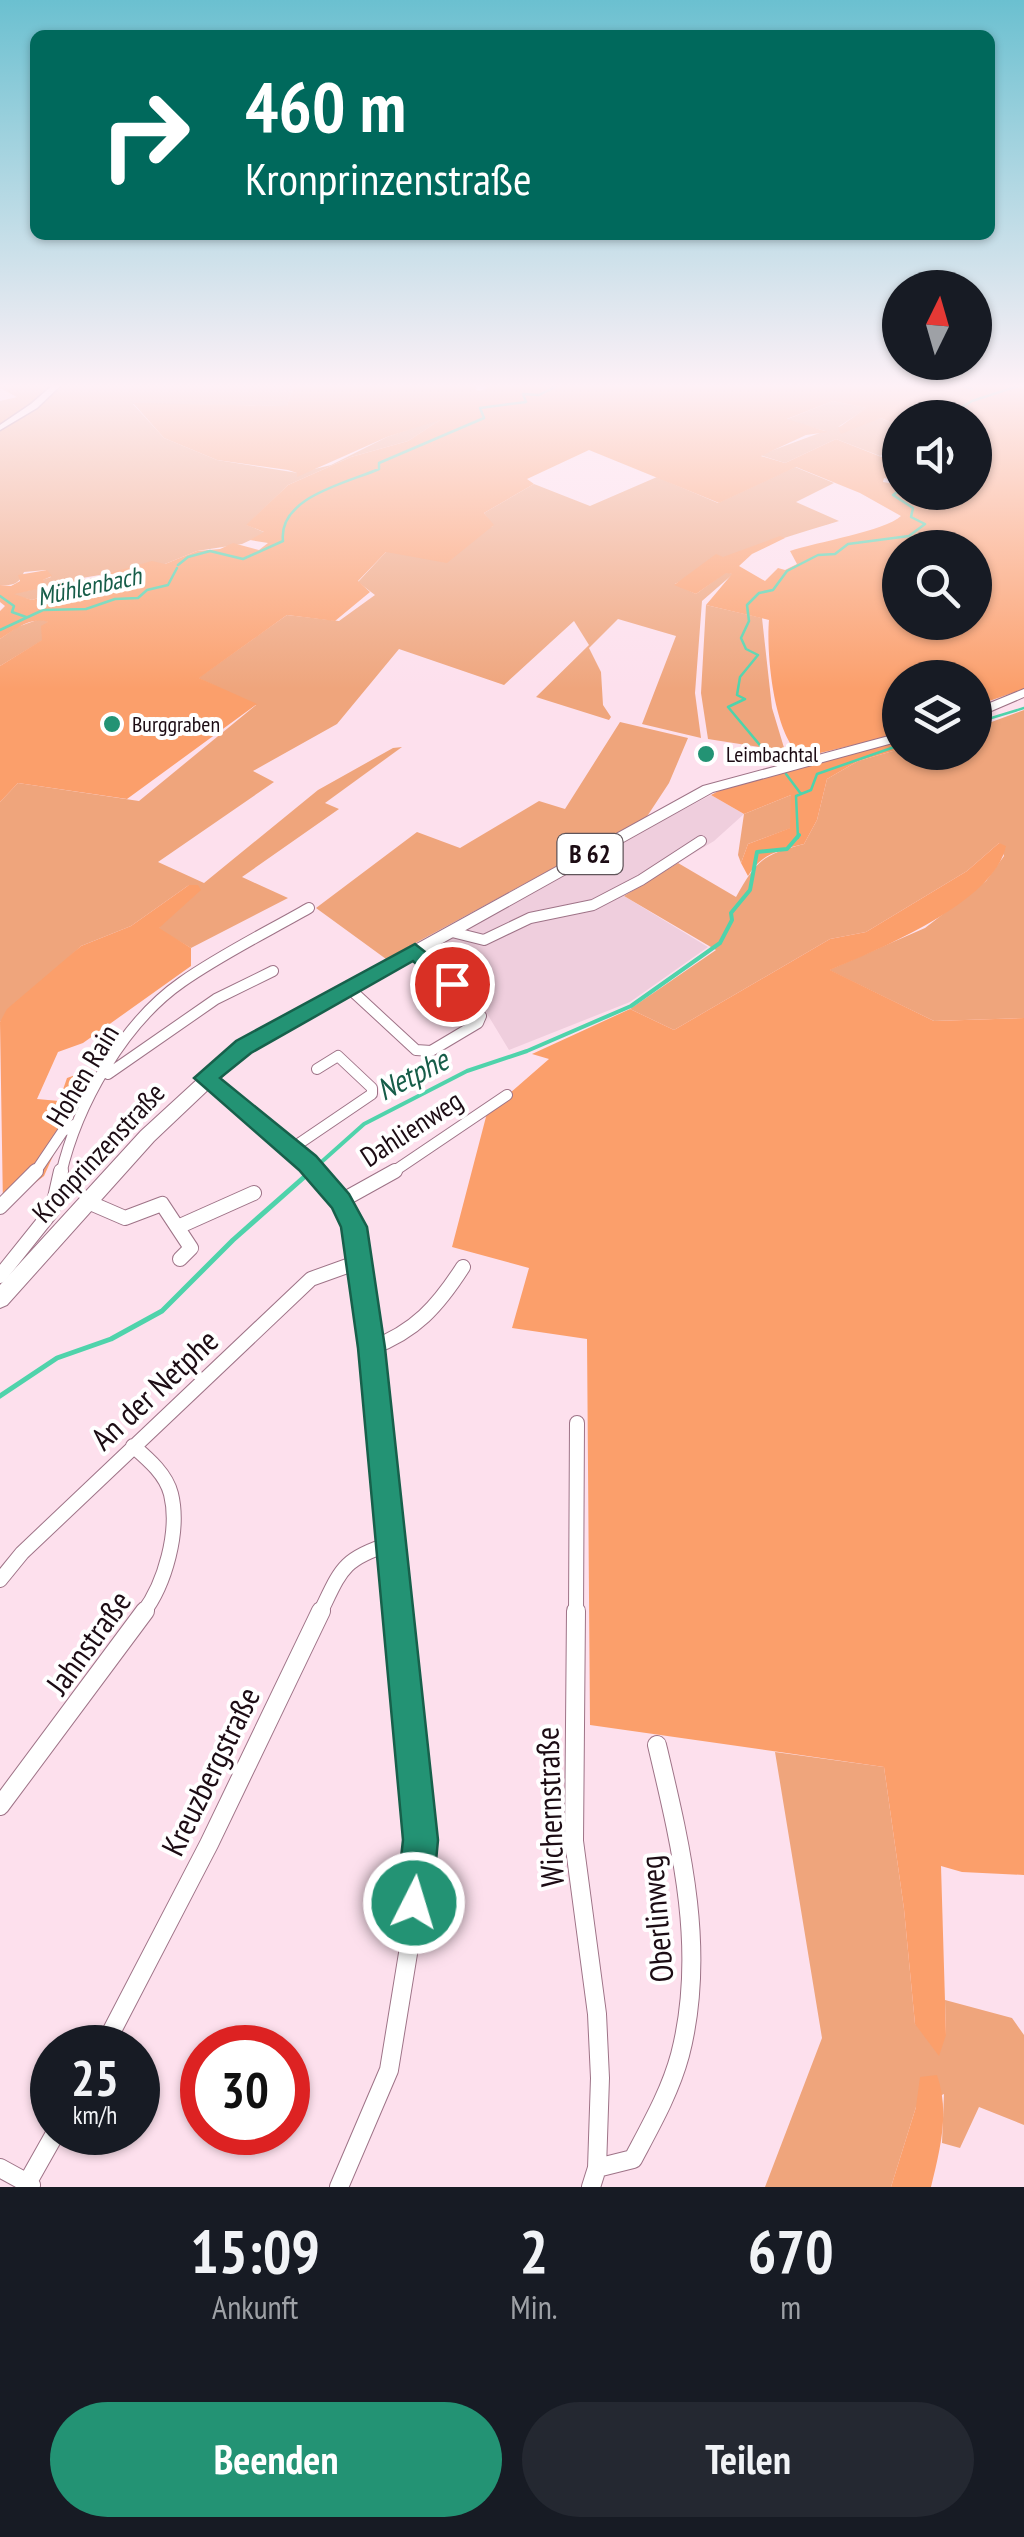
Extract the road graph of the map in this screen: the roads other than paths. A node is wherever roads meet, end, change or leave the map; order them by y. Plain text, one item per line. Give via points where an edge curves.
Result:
1 (1024, 693) edge
2 (992, 707) edge
3 (882, 742) edge
4 (701, 841) dead end
5 (309, 908) dead end
6 (452, 932) junction
7 (415, 951) junction
8 (273, 970) dead end
9 (350, 989) junction
10 (317, 1069) dead end
11 (102, 1078) junction
12 (205, 1078) junction
13 (507, 1095) dead end
14 (76, 1124) junction
15 (291, 1150) junction
16 (254, 1193) dead end
17 (341, 1201) junction
18 (88, 1202) junction
19 (0, 1207) edge
20 (180, 1226) junction
21 (180, 1259) dead end
22 (361, 1261) junction
23 (464, 1267) dead end
24 (0, 1276) edge
25 (0, 1299) edge
26 (371, 1348) junction
27 (577, 1423) dead end
28 (133, 1446) junction
29 (390, 1544) junction
30 (0, 1580) edge
31 (657, 1745) dead end
32 (0, 1806) edge
33 (115, 2025) edge
34 (44, 2155) edge
35 (0, 2168) edge
36 (594, 2178) edge
37 (29, 2186) edge
38 (339, 2187) edge

1 - 2 main road
3 - 6 main road, B 62 via 708,789
4 - 6 street via 582,909 532,918 487,942
5 - 11 street, Hohen Rain via 174,988
6 - 7 main road, Kronprinzenstraße / B 62
7 - 9 main road, Kronprinzenstraße / B 62
7 - 9 street via 481,1016 478,1024 431,1051 416,1050
8 - 11 street via 216,999
9 - 12 main road, Kronprinzenstraße / B 62 via 244,1047
10 - 15 street via 338,1056 372,1094
11 - 14 street, Hohen Rain
12 - 15 street
12 - 18 main road, Kronprinzenstraße / B 62
13 - 17 street, Dahlienweg
14 - 19 street via 62,1131 28,1184
14 - 24 street, Hohen Rain via 52,1211
15 - 17 street
16 - 20 street
17 - 22 street
18 - 20 street via 125,1218 162,1204
18 - 25 main road, Kronprinzenstraße / B 62
20 - 21 street via 191,1248
22 - 26 street
22 - 28 street, An der Netphe via 311,1279
23 - 26 street via 426,1319
26 - 29 street
27 - 36 street, Wichernstraße via 574,1840 597,2014
28 - 30 street, An der Netphe
28 - 32 street, Jahnstraße via 155,1464 171,1494 172,1542 154,1599
29 - 33 street, Kreuzbergstraße via 358,1554 340,1572
29 - 38 street via 420,1840 412,1934 388,2070
31 - 36 street, Oberlinweg via 694,1938 693,1995 683,2054 659,2118 633,2159
34 - 37 street
35 - 37 street

